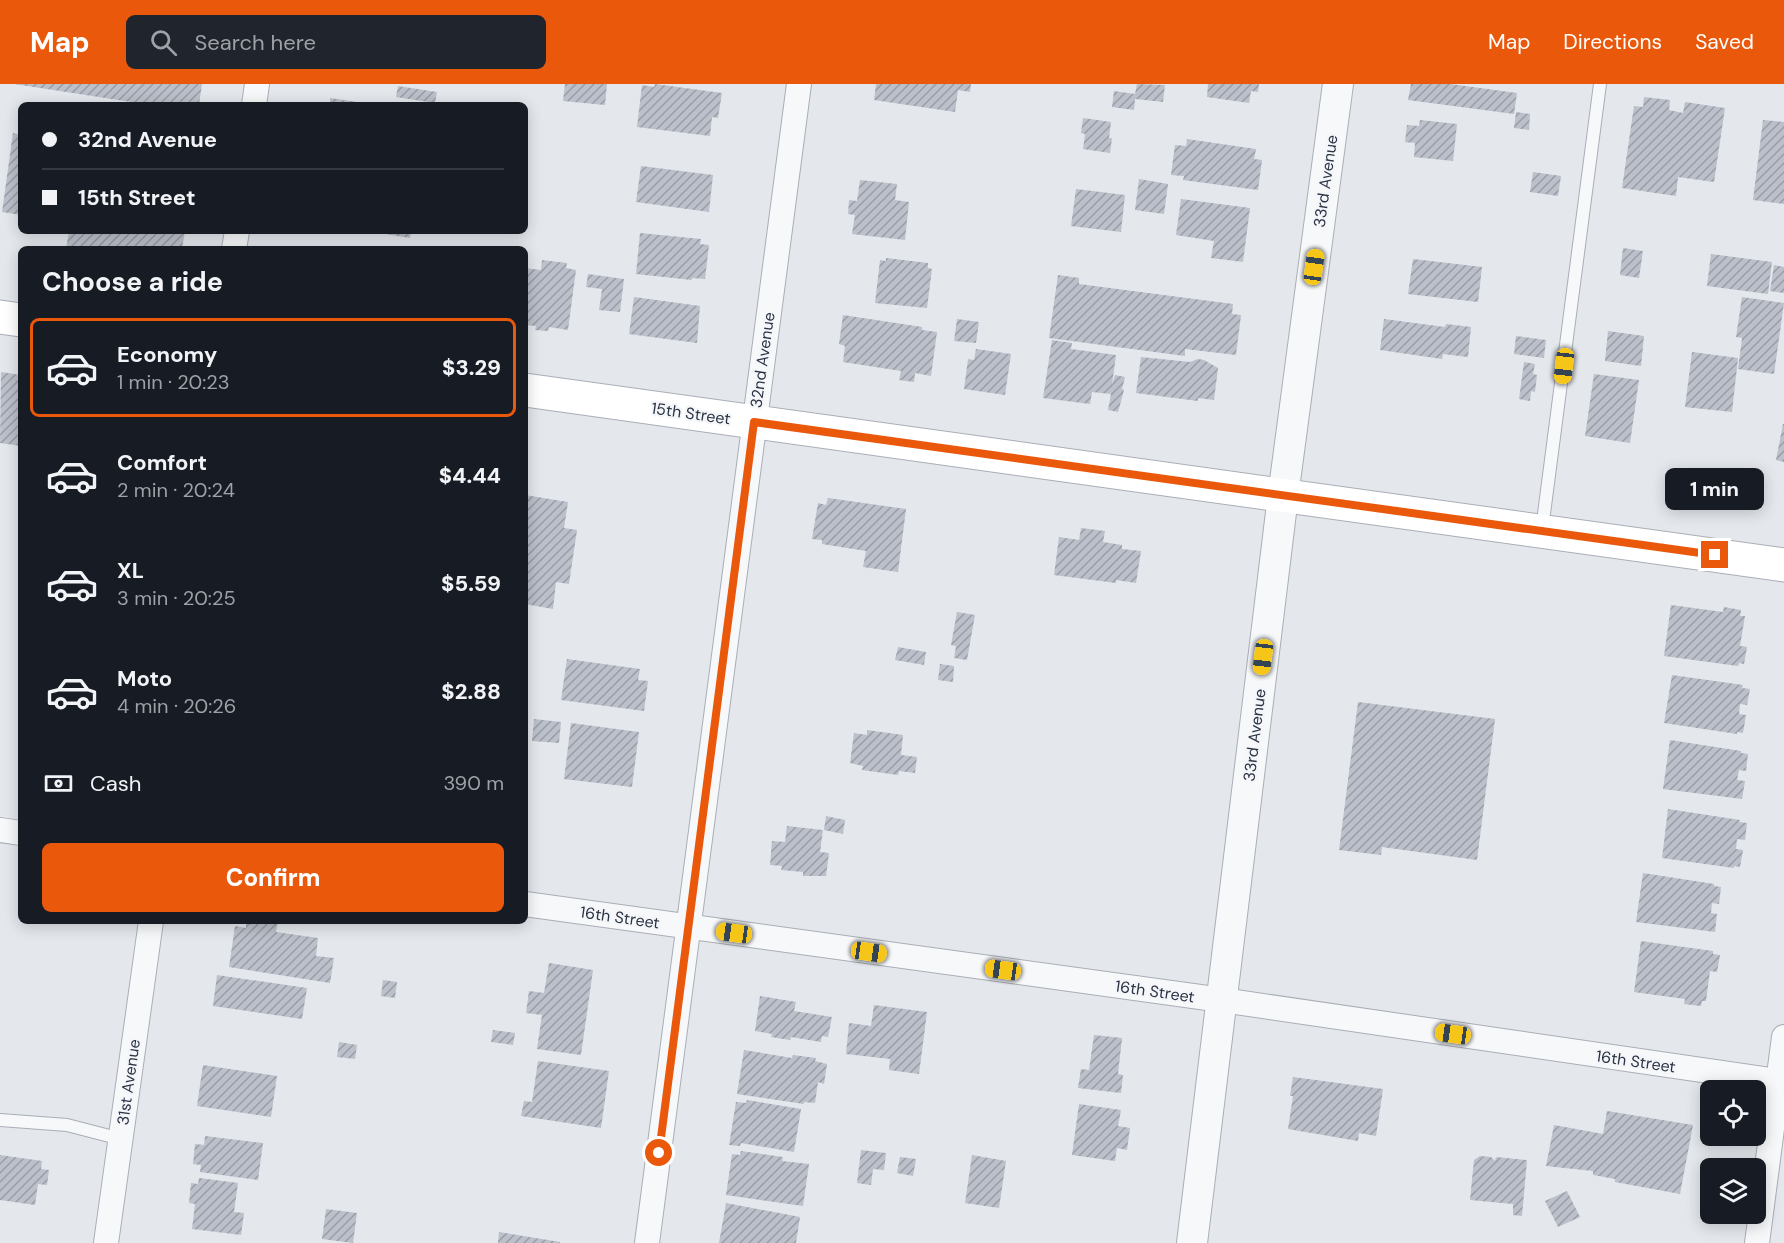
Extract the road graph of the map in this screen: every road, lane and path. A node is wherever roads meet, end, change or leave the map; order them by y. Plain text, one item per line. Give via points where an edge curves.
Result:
1 (256, 84) edge
2 (799, 84) edge
3 (1338, 84) edge
4 (1600, 84) edge
5 (254, 102) edge
6 (0, 317) edge
7 (18, 320) edge
8 (528, 390) edge
9 (754, 422) junction
10 (1282, 496) junction
11 (1542, 531) junction
12 (1784, 565) edge
13 (0, 830) edge
14 (18, 833) edge
15 (528, 904) edge
16 (151, 924) edge
17 (690, 927) junction
18 (1222, 1000) junction
19 (1784, 1036) edge
20 (1781, 1082) edge
21 (0, 1120) edge
22 (121, 1139) junction
23 (106, 1243) edge
24 (647, 1243) edge
25 (1192, 1243) edge
26 (1757, 1243) edge

1 - 5 street
2 - 9 street, 32nd Avenue
3 - 10 street, 33rd Avenue
4 - 11 lane
6 - 7 main road
8 - 9 main road, 15th Street
9 - 10 main road, 15th Street
9 - 17 street, 32nd Avenue
10 - 11 main road, 15th Street
10 - 18 street, 33rd Avenue
11 - 12 main road, 15th Street
13 - 14 street
15 - 17 street, 16th Street
16 - 22 street, 31st Avenue
17 - 18 street, 16th Street
17 - 24 street, 32nd Avenue
18 - 20 street, 16th Street
18 - 25 street, 33rd Avenue
19 - 20 street
20 - 26 street
21 - 22 lane via 66,1125
22 - 23 street, 31st Avenue

